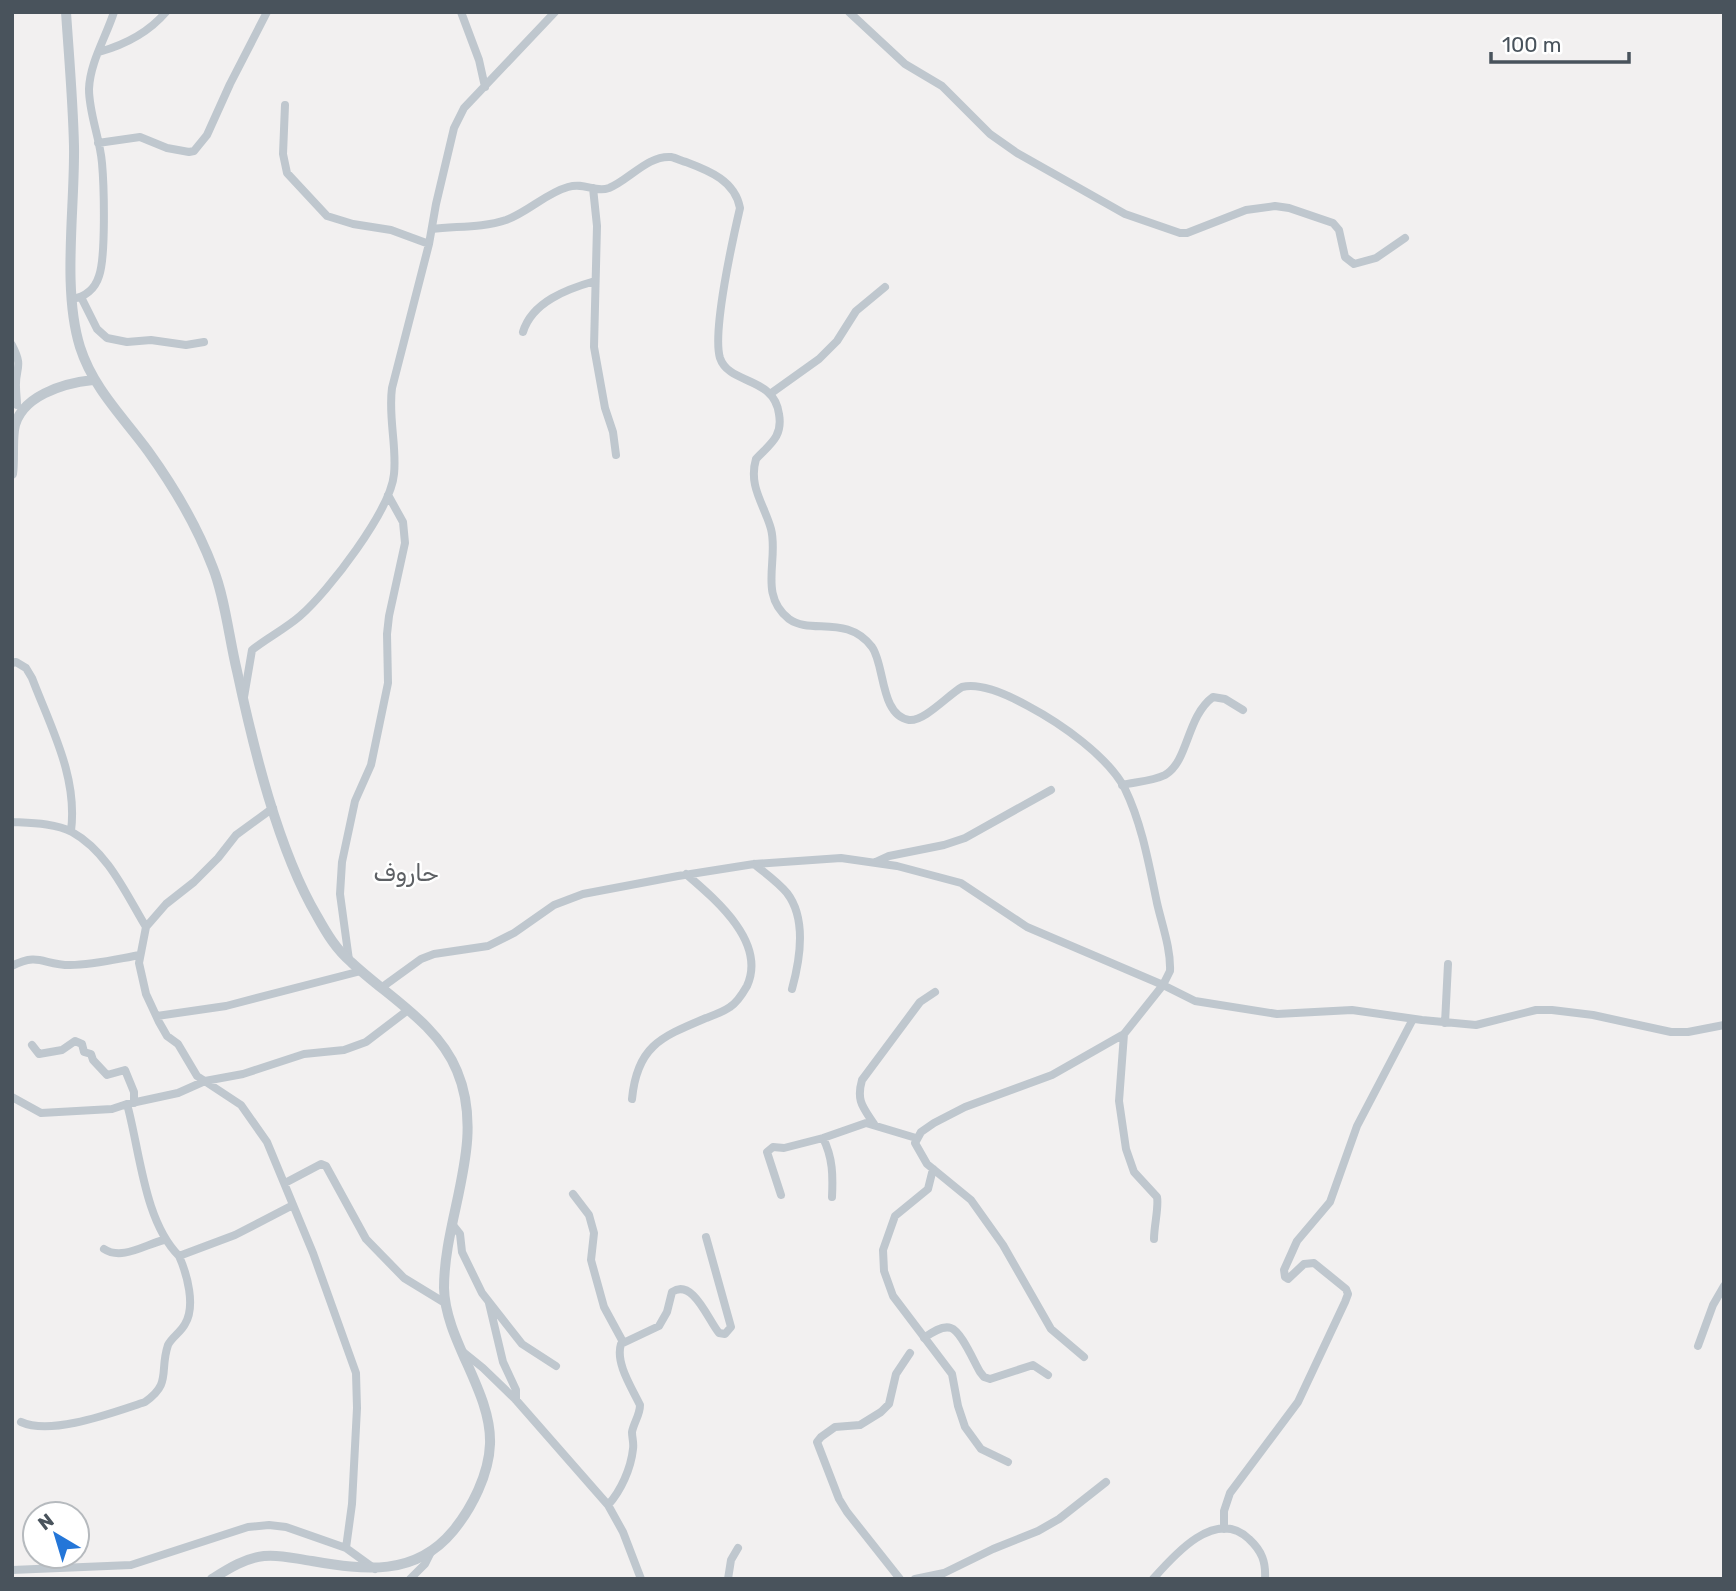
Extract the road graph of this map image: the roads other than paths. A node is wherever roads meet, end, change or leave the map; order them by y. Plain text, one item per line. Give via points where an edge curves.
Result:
1 (66, 12) edge
2 (114, 12) edge
3 (166, 12) edge
4 (267, 12) edge
5 (461, 12) edge
6 (555, 12) edge
7 (849, 12) edge
8 (99, 52) junction
9 (485, 87) junction
10 (285, 105) dead end
11 (98, 143) junction
12 (593, 188) junction
13 (432, 229) junction
14 (1405, 238) dead end
15 (429, 244) junction
16 (595, 281) junction
17 (885, 287) dead end
18 (77, 298) junction
19 (523, 332) dead end
20 (204, 342) dead end
21 (12, 345) edge
22 (93, 380) junction
23 (771, 394) junction
24 (18, 406) edge
25 (615, 455) dead end
26 (12, 474) edge
27 (388, 495) junction
28 (12, 663) edge
29 (243, 700) junction
30 (1243, 710) dead end
31 (1122, 785) junction
32 (1051, 790) dead end
33 (273, 808) junction
34 (12, 821) edge
35 (71, 831) junction
36 (876, 862) junction
37 (754, 864) junction
38 (686, 874) junction
39 (146, 927) junction
40 (140, 955) junction
41 (349, 960) junction
42 (1448, 964) dead end
43 (12, 966) edge
44 (361, 971) junction
45 (1163, 985) junction
46 (381, 988) junction
47 (792, 989) dead end
48 (935, 992) dead end
49 (408, 1010) junction
50 (157, 1016) junction
51 (1413, 1018) junction
52 (1445, 1023) junction
53 (1724, 1025) edge
54 (1124, 1034) junction
55 (32, 1045) dead end
56 (205, 1081) junction
57 (12, 1097) edge
58 (632, 1099) dead end
59 (131, 1103) junction
60 (874, 1124) junction
61 (823, 1138) junction
62 (916, 1138) junction
63 (933, 1169) junction
64 (285, 1183) junction
65 (573, 1194) dead end
66 (781, 1195) dead end
67 (832, 1197) dead end
68 (293, 1205) junction
69 (452, 1224) junction
70 (706, 1237) dead end
71 (1154, 1239) dead end
72 (164, 1240) junction
73 (104, 1249) dead end
74 (179, 1256) junction
75 (1724, 1286) edge
76 (488, 1300) junction
77 (445, 1303) junction
78 (924, 1338) junction
79 (624, 1342) junction
80 (1698, 1346) dead end
81 (462, 1350) junction
82 (910, 1353) dead end
83 (1084, 1357) dead end
84 (556, 1366) dead end
85 (1048, 1375) dead end
86 (516, 1401) junction
87 (22, 1422) dead end
88 (1007, 1462) dead end
89 (1106, 1482) dead end
90 (608, 1505) junction
91 (1224, 1529) junction
92 (346, 1548) junction
93 (738, 1548) dead end
94 (432, 1550) junction
95 (375, 1569) junction
96 (12, 1570) edge
97 (212, 1579) edge
98 (410, 1579) edge
99 (641, 1579) edge
100 (728, 1579) edge
101 (900, 1579) edge
102 (915, 1579) edge
103 (1153, 1579) edge
104 (1265, 1579) edge

1 - 18 street
2 - 8 street
3 - 8 street via 135,37
4 - 11 street via 207,135 194,151 140,138
5 - 9 street
6 - 9 street
7 - 14 street via 905,64 942,86 990,134 1125,214 1187,233 1246,210 1289,208 1333,223 1345,257 1354,264 1376,258
8 - 11 street via 89,88
9 - 13 street via 464,108 454,128
10 - 15 street via 285,166 318,208 341,222 391,230
11 - 18 street via 102,162 99,276 90,291
12 - 13 street via 563,188 494,223
12 - 16 street
12 - 23 street via 611,187 650,162 672,157 714,174 732,188 740,208 721,313 719,356 727,369
13 - 15 street
15 - 27 street via 391,388 394,475
16 - 19 street via 542,305 526,321
16 - 25 street via 594,347
17 - 23 street via 856,311 819,359
18 - 20 street via 107,338 186,345
18 - 22 street via 72,312
21 - 24 street via 20,371 15,385
22 - 24 street via 60,387
22 - 29 street via 173,488 198,533 216,573
23 - 31 street via 778,406 778,437 756,458 753,480 773,541 772,592 784,614 802,625 838,627 864,639 878,659 888,700 908,720 918,719 962,687 985,688 1018,700 1067,731 1107,764
24 - 26 street
27 - 29 street via 363,539 318,597 251,650
27 - 41 street via 403,522 405,543 389,616 388,684 371,765 355,801 342,862 340,894
28 - 35 street via 26,668 32,678 63,759 72,788
29 - 33 street
30 - 31 street via 1213,697 1189,730 1172,770 1161,777
31 - 45 street via 1146,854 1171,963
32 - 36 street via 965,838
33 - 39 street via 236,835 194,883
33 - 41 street via 302,891 332,943
34 - 35 street
35 - 39 street via 111,869
36 - 37 street via 841,858
36 - 45 street via 961,883 1027,927
37 - 38 street
37 - 47 street via 794,905 800,938
38 - 46 street via 566,900 488,946 421,959
38 - 58 street via 723,909 743,936 750,961 749,981 730,1007 683,1027 651,1048 637,1068
39 - 40 street
40 - 43 street via 68,965 29,958
40 - 50 street via 146,994
41 - 44 street
42 - 52 street
44 - 46 street
44 - 50 street via 226,1006
45 - 51 street via 1195,1001 1241,1009 1289,1014 1352,1010
45 - 54 street
46 - 49 street
48 - 60 street via 920,1003 862,1080 860,1102
49 - 56 street via 366,1042 344,1050 304,1054
49 - 69 street via 455,1065 467,1103 467,1145
50 - 56 street via 167,1037 178,1044
51 - 52 street
51 - 91 street via 1357,1126 1330,1202 1297,1241 1284,1270 1288,1279 1304,1264 1314,1264 1348,1294 1298,1402 1230,1493
52 - 53 street via 1476,1025 1552,1010 1671,1032
54 - 62 street via 1052,1075 965,1107
54 - 71 street via 1119,1101 1130,1165 1157,1197
55 - 59 street via 39,1054 62,1050 75,1041 82,1044 84,1052 107,1074 125,1070 131,1083
56 - 59 street via 178,1093
56 - 64 street via 248,1114 267,1142
57 - 59 street via 41,1113
59 - 72 street via 142,1171
60 - 61 street via 858,1124
60 - 62 street
61 - 66 street via 767,1152
61 - 67 street via 833,1166
62 - 63 street via 918,1151
63 - 78 street via 928,1189 895,1216 883,1250 893,1296
63 - 83 street via 971,1200 1051,1329
64 - 68 street
64 - 77 street via 321,1164 326,1166 366,1239 404,1278
65 - 79 street via 589,1215 594,1233 590,1260 604,1307
68 - 74 street via 235,1235
68 - 92 street via 356,1373 358,1408
69 - 76 street
69 - 77 street
70 - 79 street via 729,1315 729,1330 719,1333 695,1297 681,1288 672,1292 659,1326
72 - 73 street via 125,1252 111,1254
72 - 74 street
74 - 87 street via 190,1313 169,1342 159,1391 145,1402 55,1426
75 - 80 street
76 - 84 street via 522,1344
76 - 86 street
77 - 81 street
78 - 85 street via 951,1327 980,1372 990,1379 1033,1365
78 - 88 street via 952,1374 965,1427 981,1449
79 - 90 street via 619,1348 621,1362 640,1410 628,1468
81 - 86 street
81 - 94 street via 485,1414 490,1443 466,1513
82 - 101 street via 896,1374 889,1404 860,1425 835,1427 817,1442 839,1499
86 - 90 street
89 - 102 street via 1038,1531 944,1573
90 - 99 street
91 - 103 street via 1191,1541
91 - 104 street via 1240,1532 1259,1551
92 - 95 street
92 - 96 street via 286,1527 257,1526 131,1565
93 - 100 street
94 - 95 street via 409,1562
94 - 98 street
95 - 97 street via 269,1555 251,1558

